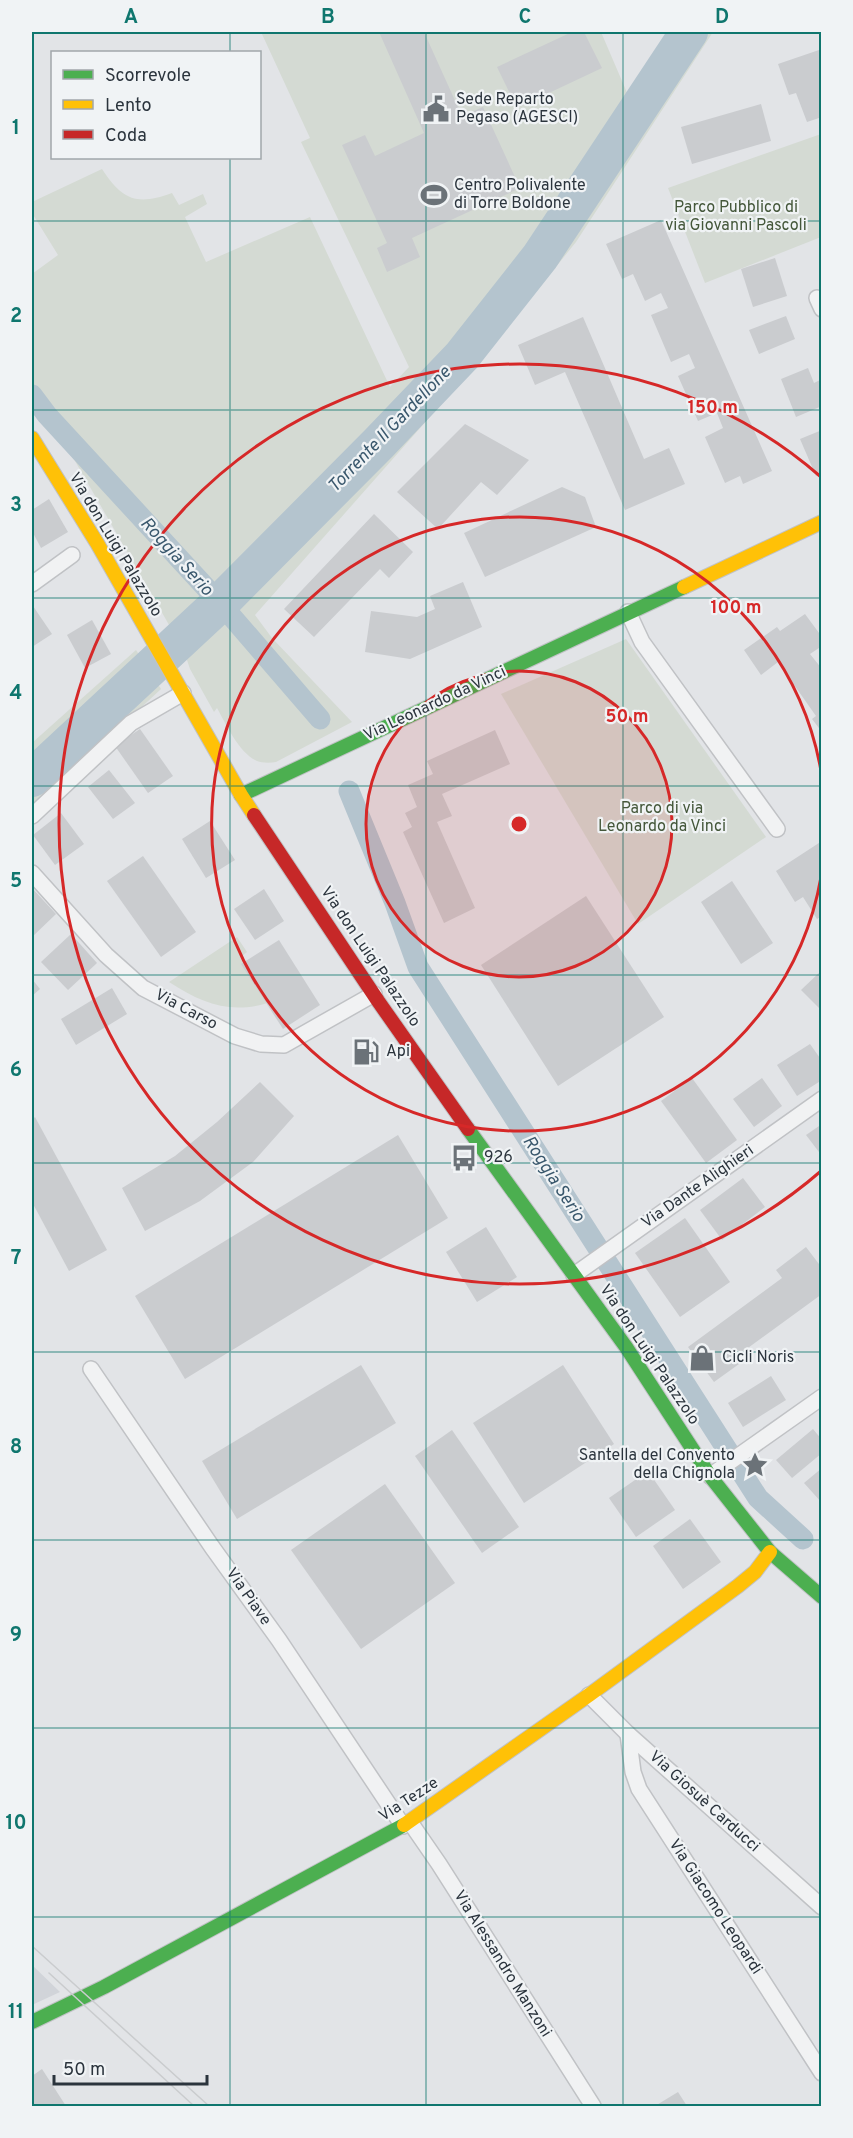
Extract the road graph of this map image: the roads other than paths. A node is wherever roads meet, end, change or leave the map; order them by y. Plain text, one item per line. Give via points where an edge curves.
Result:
1 (32, 438) edge
2 (822, 522) edge
3 (72, 555) dead end
4 (32, 584) edge
5 (627, 612) junction
6 (183, 693) junction
7 (241, 795) junction
8 (32, 816) edge
9 (777, 829) dead end
10 (32, 873) edge
11 (374, 994) junction
12 (822, 1099) edge
13 (574, 1275) junction
14 (91, 1369) dead end
15 (822, 1397) edge
16 (710, 1476) junction
17 (770, 1552) junction
18 (822, 1597) edge
19 (589, 1695) junction
20 (628, 1734) junction
21 (406, 1824) junction
22 (822, 1907) edge
23 (32, 2022) edge
24 (822, 2073) edge
25 (593, 2106) edge

1 - 6 street, Via don Luigi Palazzolo via 98,543
2 - 5 street, Via Leonardo da Vinci
3 - 4 street
5 - 7 street, Via Leonardo da Vinci
5 - 9 street via 642,642
6 - 7 street, Via don Luigi Palazzolo
6 - 8 street via 130,723
7 - 11 street, Via don Luigi Palazzolo
10 - 11 street, Via Carso via 106,955 143,988 235,1036 261,1044 284,1045
11 - 13 street, Via don Luigi Palazzolo
12 - 13 street, Via Dante Alighieri
13 - 16 street, Via don Luigi Palazzolo
14 - 21 street, Via Piave
15 - 16 street
16 - 17 street, Via don Luigi Palazzolo
17 - 18 street, Via don Luigi Palazzolo
17 - 19 street, Via Tezze via 738,1586
19 - 20 street, Via Giosuè Carducci
19 - 21 street, Via Tezze
20 - 22 street, Via Giosuè Carducci
20 - 24 street, Via Giacomo Leopardi via 639,1789
21 - 23 street, Via Tezze
21 - 25 street, Via Alessandro Manzoni via 439,1864

